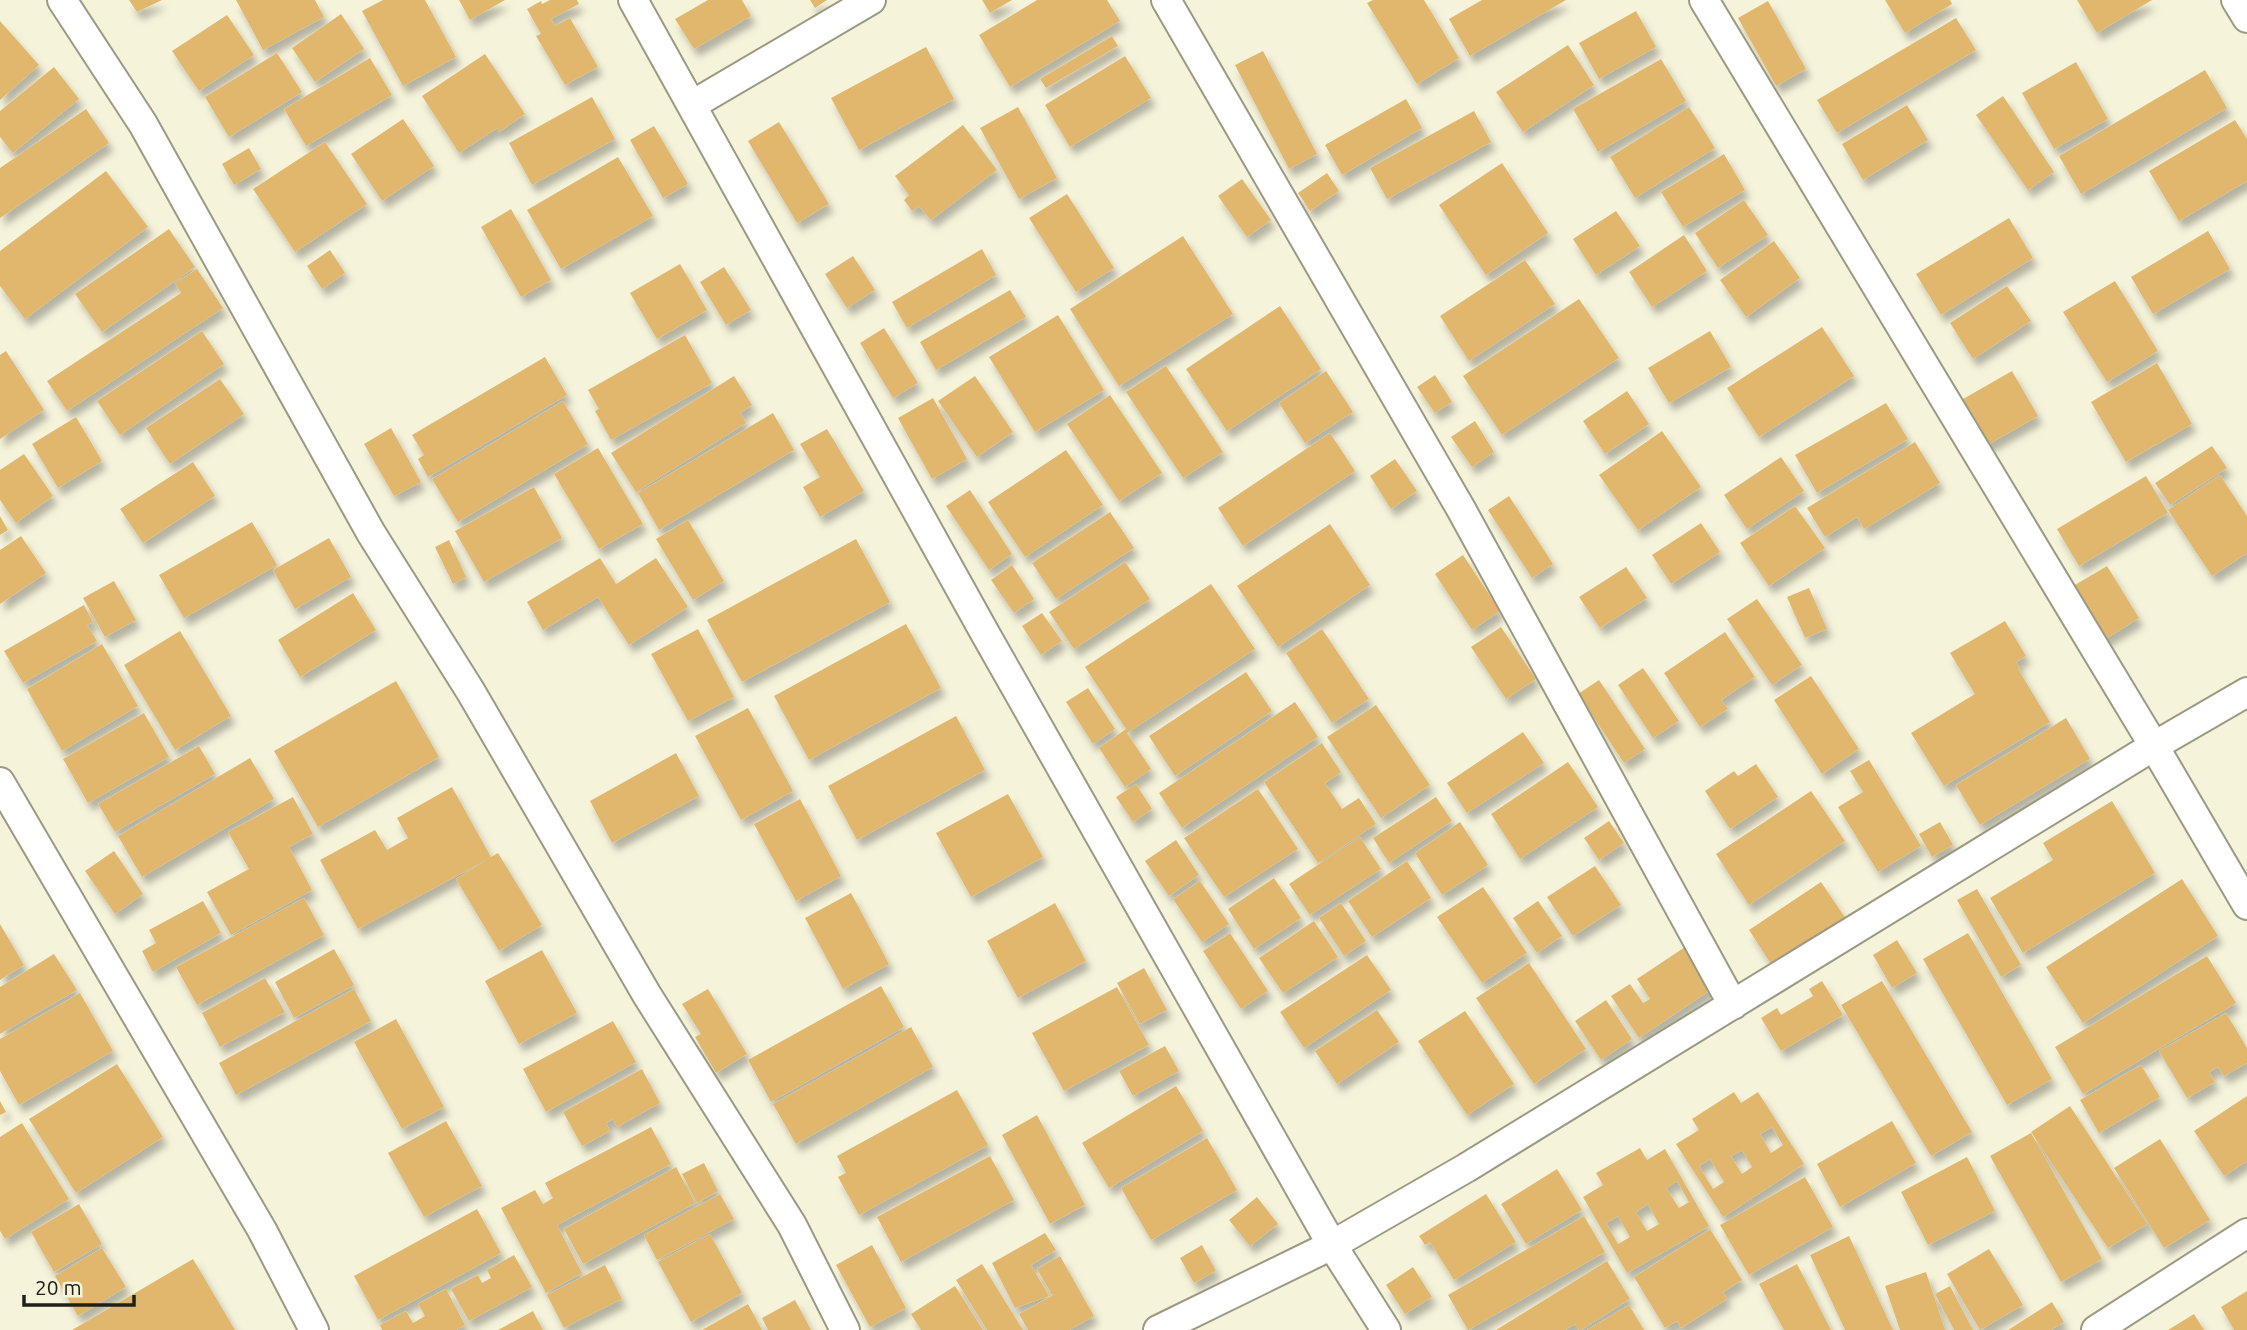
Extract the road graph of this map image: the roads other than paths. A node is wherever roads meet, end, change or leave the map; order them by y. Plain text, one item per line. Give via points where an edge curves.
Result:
1 (62, 0) edge
2 (633, 0) edge
3 (871, 0) edge
4 (1166, 0) edge
5 (1704, 0) edge
6 (2236, 0) edge
7 (2247, 18) edge
8 (692, 105) junction
9 (2247, 692) edge
10 (2154, 746) junction
11 (0, 782) edge
12 (2247, 905) edge
13 (1733, 1005) junction
14 (2247, 1233) edge
15 (1332, 1245) junction
16 (314, 1330) edge
17 (845, 1330) edge
18 (1158, 1330) edge
19 (1386, 1330) edge
20 (2096, 1330) edge

1 - 17 street via 143,124 371,533 471,692 647,995 792,1225
2 - 8 street
3 - 8 street
4 - 13 street via 1461,509
5 - 10 street
6 - 7 street
8 - 15 street
9 - 10 street
10 - 12 street
10 - 13 street
11 - 16 street via 262,1230
13 - 15 street
14 - 20 street
15 - 18 street
15 - 19 street

